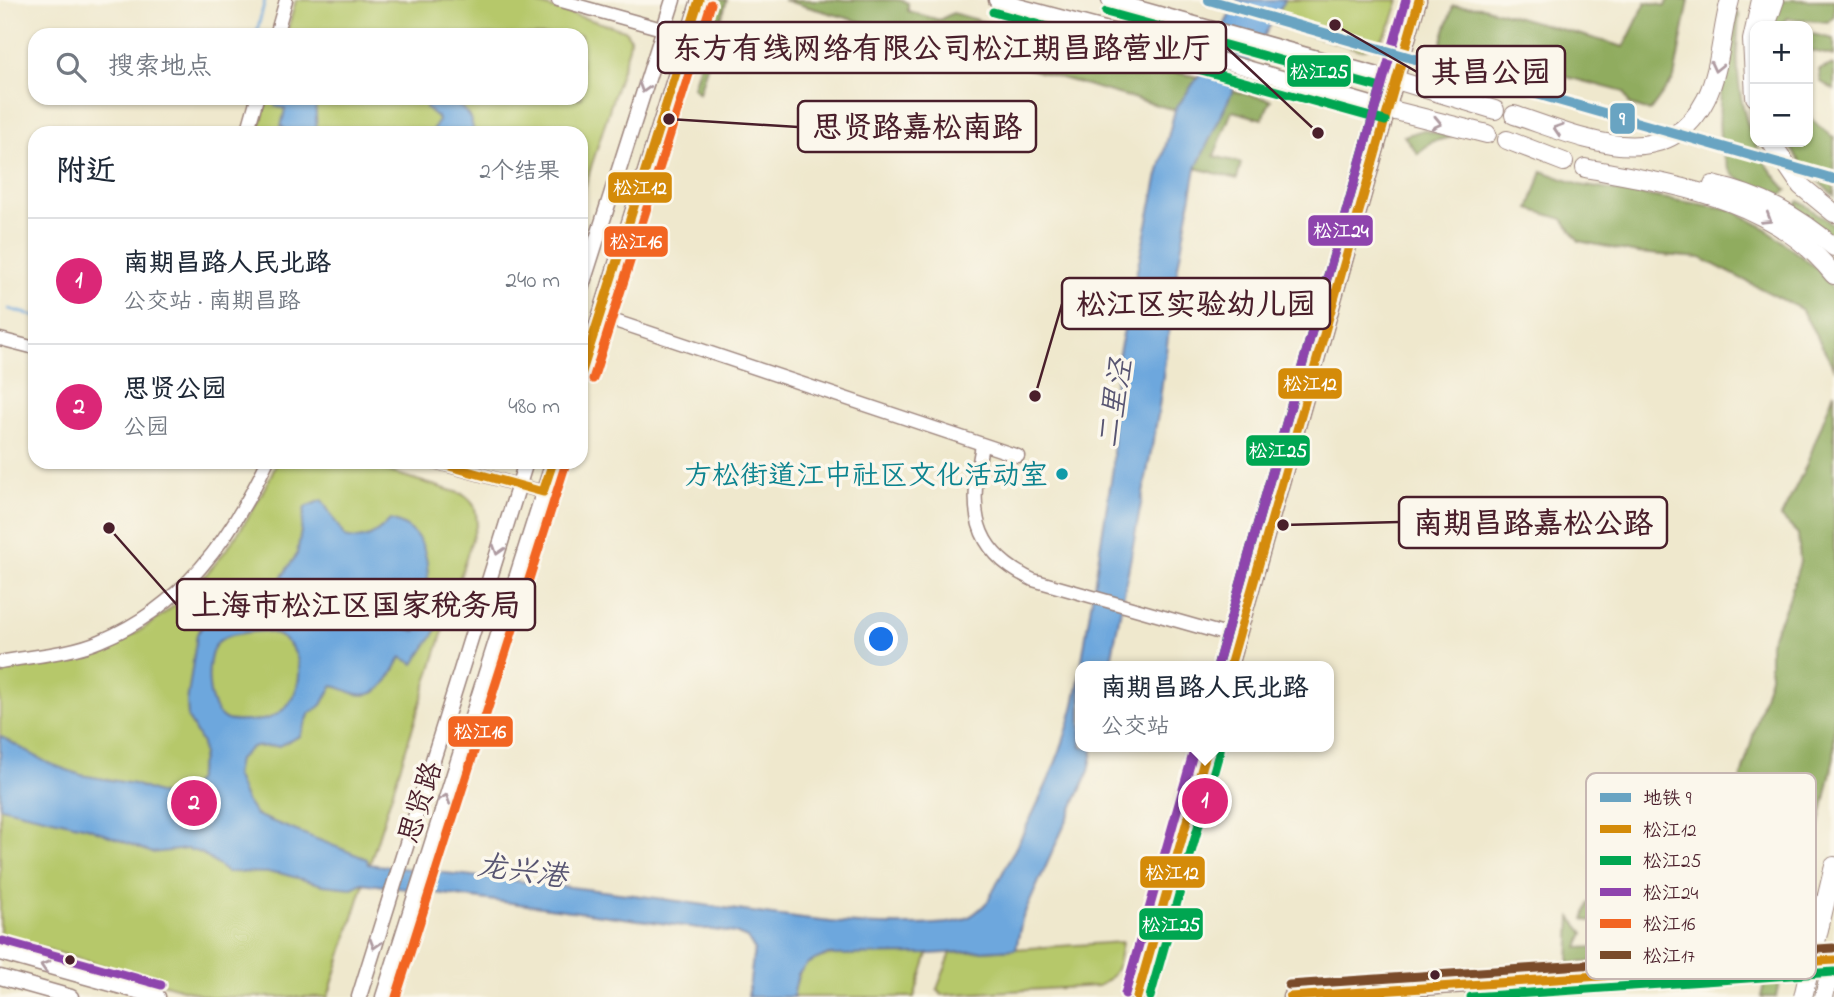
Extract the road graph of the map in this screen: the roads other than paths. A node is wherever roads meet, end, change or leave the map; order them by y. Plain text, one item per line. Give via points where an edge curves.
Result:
1 (286, 0) edge
2 (558, 0) edge
3 (673, 0) edge
4 (699, 0) edge
5 (996, 0) edge
6 (1109, 0) edge
7 (1419, 0) edge
8 (1730, 0) edge
9 (1761, 0) edge
10 (1775, 0) edge
11 (1768, 21) edge
12 (278, 28) edge
13 (663, 29) junction
14 (1396, 80) junction
15 (1754, 84) edge
16 (255, 105) edge
17 (1388, 109) junction
18 (1494, 110) dead end
19 (1514, 115) dead end
20 (249, 126) edge
21 (1487, 134) dead end
22 (1507, 139) dead end
23 (1774, 147) edge
24 (1786, 147) edge
25 (1563, 162) dead end
26 (1834, 200) edge
27 (1834, 213) edge
28 (1834, 247) edge
29 (588, 267) edge
30 (1834, 275) edge
31 (600, 316) junction
32 (0, 339) edge
33 (28, 346) edge
34 (588, 353) edge
35 (982, 445) junction
36 (1018, 456) dead end
37 (264, 469) edge
38 (460, 469) edge
39 (524, 469) edge
40 (551, 469) edge
41 (518, 485) junction
42 (543, 492) junction
43 (1238, 638) junction
44 (1231, 661) edge
45 (0, 662) edge
46 (1207, 752) edge
47 (1834, 866) edge
48 (1816, 941) edge
49 (0, 953) edge
50 (1834, 954) edge
51 (1834, 960) edge
52 (1816, 961) edge
53 (0, 977) edge
54 (1586, 977) edge
55 (1806, 979) edge
56 (71, 997) edge
57 (158, 997) edge
58 (359, 997) edge
59 (383, 997) edge
60 (1137, 997) edge
61 (1290, 997) edge
62 (1802, 997) edge
63 (1824, 997) edge

1 - 12 street
2 - 13 street
3 - 13 main road
4 - 31 main road
5 - 17 main road
6 - 14 main road
7 - 14 main road
8 -> 19 highway via 1706,99 1695,116 1659,142 1620,147
9 - 15 highway via 1752,40
10 - 11 highway
13 -> 29 main road
14 - 17 main road
14 - 18 highway
16 - 20 street
17 -> 21 highway
17 - 43 main road
22 - 25 highway
23 - 27 highway via 1801,186
24 - 26 highway via 1809,178
28 -> 30 highway via 1768,200 1741,191 1679,177 1585,168 1677,185 1736,203 1785,230
31 - 34 main road
31 - 35 street
32 - 33 street
35 - 36 street
35 - 43 street via 975,517 984,542 1008,569
37 - 45 street via 215,553 170,600 99,642
38 - 41 street
39 - 41 main road, 思贤路
40 - 42 main road, 思贤路
41 - 42 street
41 -> 58 main road, 思贤路
59 -> 42 main road, 思贤路
43 - 44 main road
46 - 60 main road
47 - 48 highway, bridge
57 -> 49 main road
50 - 63 highway, bridge
51 - 52 main road
53 - 56 main road
54 - 61 main road
55 - 62 highway, bridge

